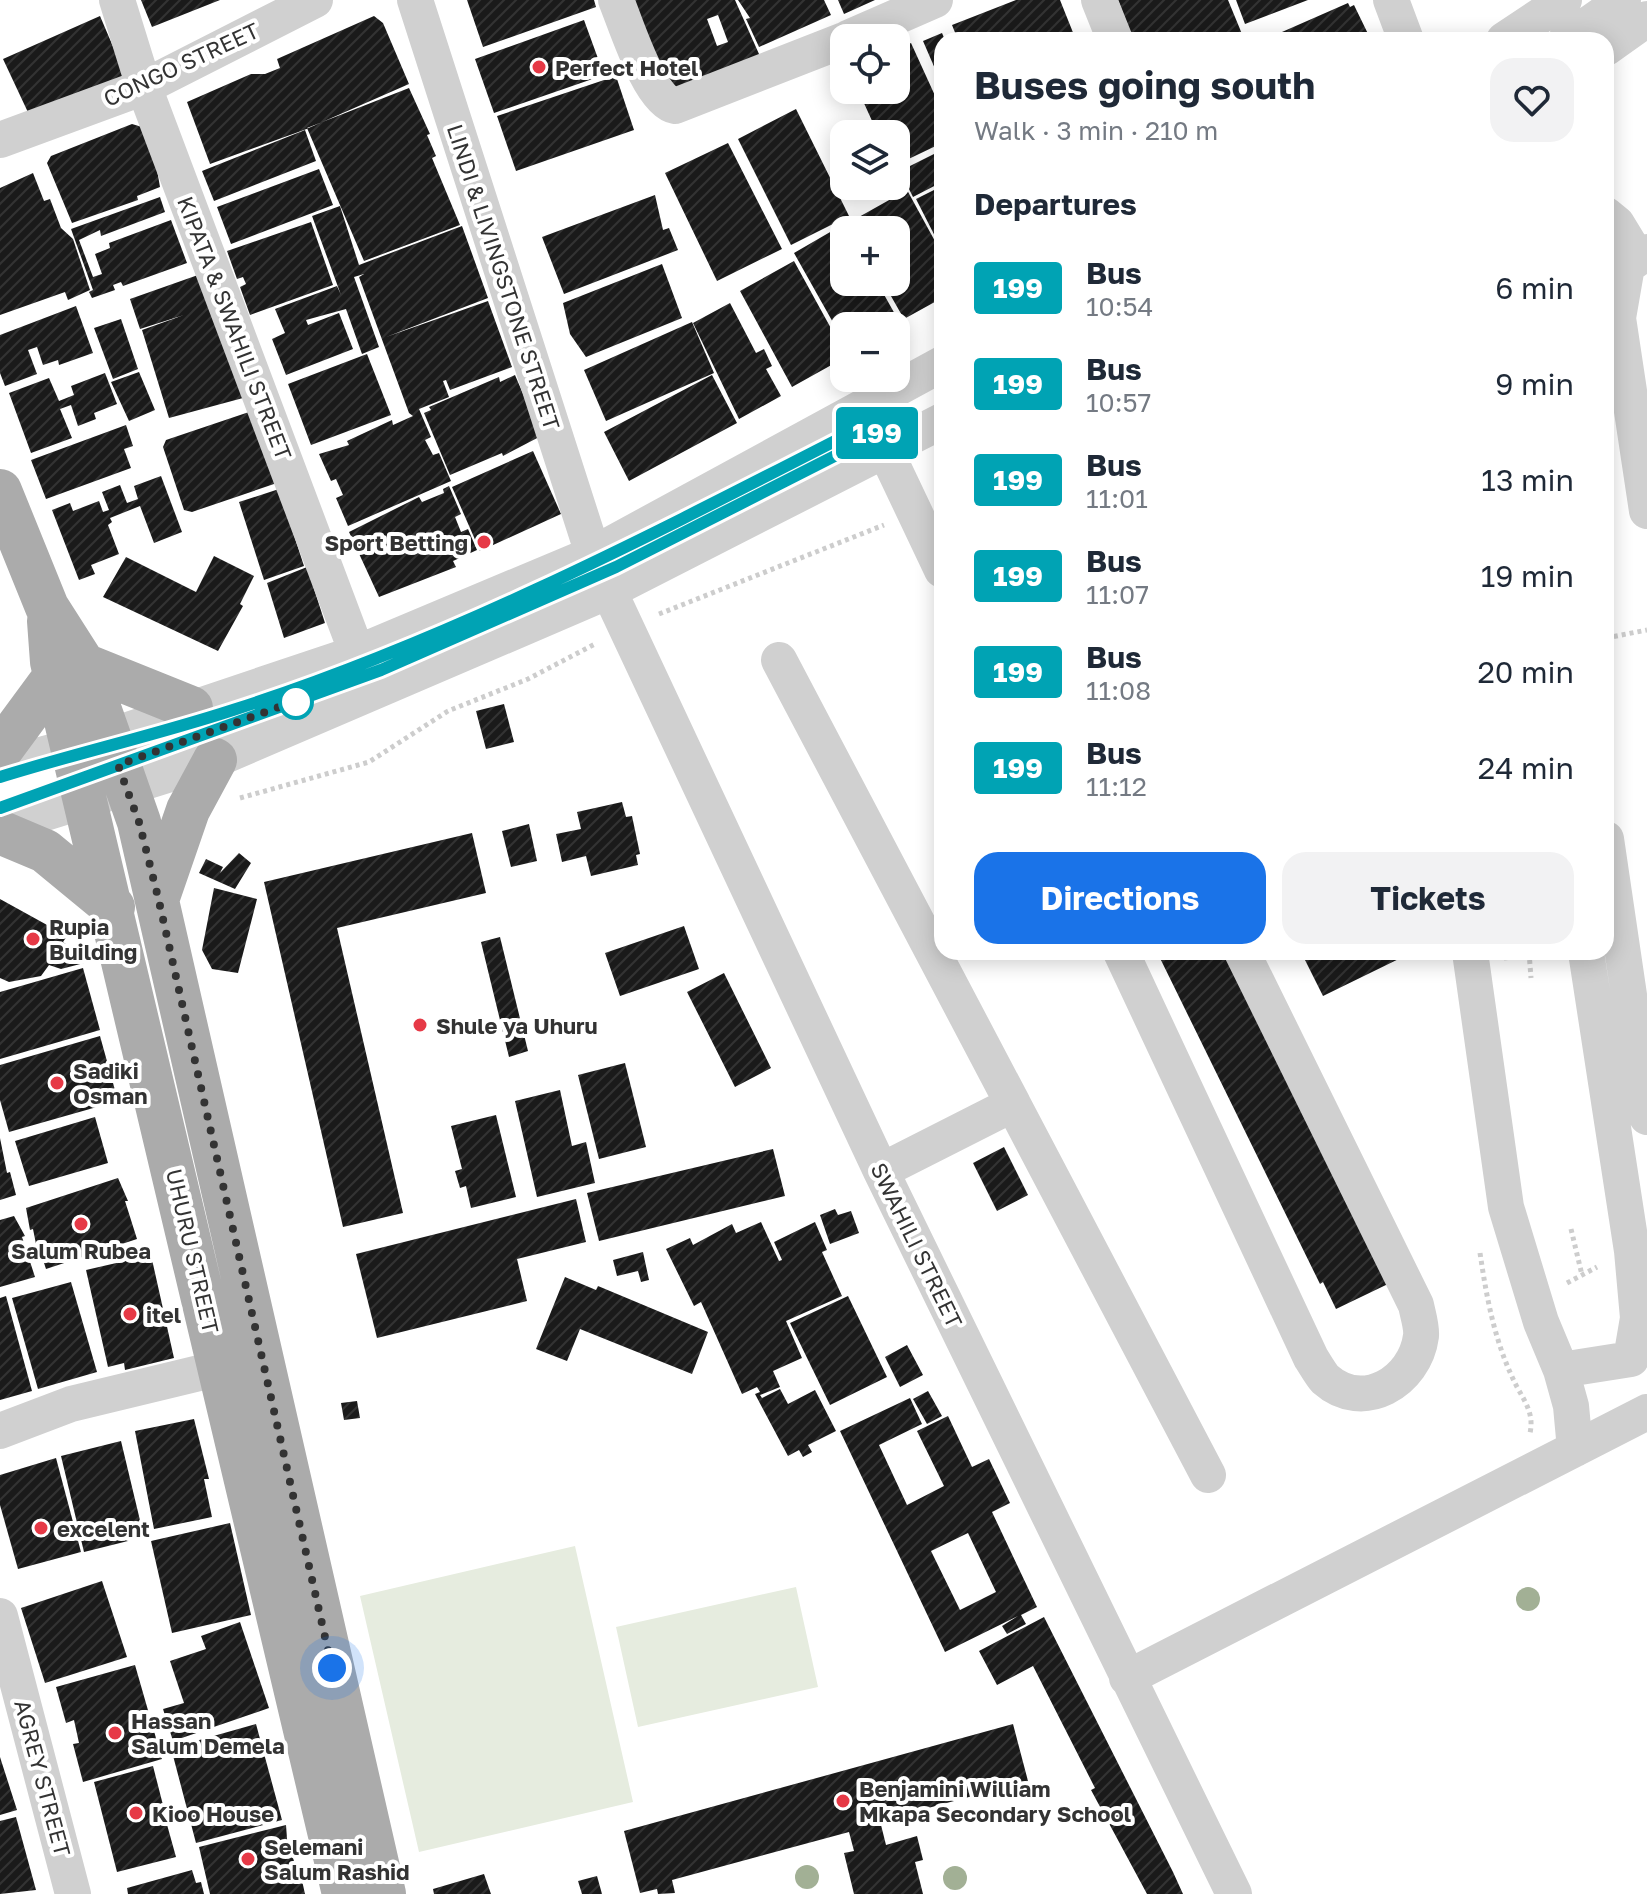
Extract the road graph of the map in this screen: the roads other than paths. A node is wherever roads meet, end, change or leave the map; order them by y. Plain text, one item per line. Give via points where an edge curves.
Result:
1 (117, 0) edge
2 (315, 0) edge
3 (415, 0) edge
4 (616, 0) edge
5 (935, 0) edge
6 (1099, 0) edge
7 (1391, 0) edge
8 (1564, 0) edge
9 (1623, 0) edge
10 (1647, 19) edge
11 (880, 24) edge
12 (1112, 32) edge
13 (1403, 32) edge
14 (1516, 32) edge
15 (1577, 32) edge
16 (1614, 42) edge
17 (830, 46) edge
18 (144, 87) junction
19 (0, 140) edge
20 (1614, 222) edge
21 (1642, 254) edge
22 (934, 368) edge
23 (934, 393) edge
24 (934, 407) edge
25 (934, 423) edge
26 (879, 436) junction
27 (0, 491) edge
28 (1647, 511) edge
29 (934, 553) edge
30 (593, 554) junction
31 (609, 591) junction
32 (357, 653) junction
33 (779, 660) dead end
34 (70, 670) junction
35 (191, 708) junction
36 (0, 751) edge
37 (215, 760) junction
38 (97, 764) junction
39 (0, 766) edge
40 (0, 777) edge
41 (0, 808) edge
42 (0, 829) edge
43 (1614, 893) edge
44 (158, 897) junction
45 (113, 907) junction
46 (934, 954) edge
47 (937, 960) edge
48 (1125, 960) edge
49 (1246, 960) edge
50 (1470, 960) edge
51 (1587, 960) edge
52 (1013, 1104) junction
53 (1647, 1117) edge
54 (881, 1171) junction
55 (1631, 1359) junction
56 (220, 1368) junction
57 (1561, 1370) junction
58 (1642, 1415) edge
59 (0, 1431) edge
60 (1575, 1449) junction
61 (1208, 1475) dead end
62 (0, 1616) edge
63 (1127, 1678) junction
64 (73, 1894) edge
65 (344, 1894) edge
66 (384, 1894) edge
67 (1234, 1894) edge

1 - 18 street, KIPATA & SWAHILI STREET
2 - 18 street, CONGO STREET
3 - 30 street, LINDI & LIVINGSTONE STREET
4 - 17 street via 655,91 667,105 686,105
5 - 11 street
6 - 12 street
7 - 13 street
8 - 14 street
9 - 15 street
10 - 16 street
18 - 19 street, CONGO STREET
18 - 32 street, KIPATA & SWAHILI STREET
20 - 21 street
21 - 28 street via 1627,266 1618,318
22 - 30 street
23 - 26 street
24 - 26 street
25 - 26 street
26 - 29 street
26 - 31 street
26 - 38 street via 444,629
27 - 34 main road, UHURU STREET
30 - 32 street
31 - 37 street
31 - 54 street, SWAHILI STREET
32 - 35 street
33 - 46 street
34 - 35 main road
34 - 36 main road
34 - 38 main road, UHURU STREET
35 - 38 street
37 - 38 street
37 - 44 main road via 188,810
38 - 39 street
38 - 40 street
38 - 41 street
38 - 42 street
38 - 44 main road, UHURU STREET
38 - 45 main road, UHURU STREET
42 - 45 main road via 45,851
43 - 53 street
44 - 66 main road, UHURU STREET
45 - 56 main road, UHURU STREET
47 - 52 street
48 - 49 street via 1311,1358 1325,1379 1351,1393 1373,1394 1397,1382 1413,1359 1421,1335 1416,1305
50 - 57 street via 1506,1207
51 - 55 street via 1633,1259 1638,1318
52 - 54 street
52 - 61 street
54 - 63 street, SWAHILI STREET
55 - 57 street
55 - 58 street
56 - 59 street via 71,1404
56 - 65 main road, UHURU STREET
57 - 60 street
58 - 60 street
60 - 63 street
62 - 64 street, AGREY STREET
63 - 67 street, SWAHILI STREET

